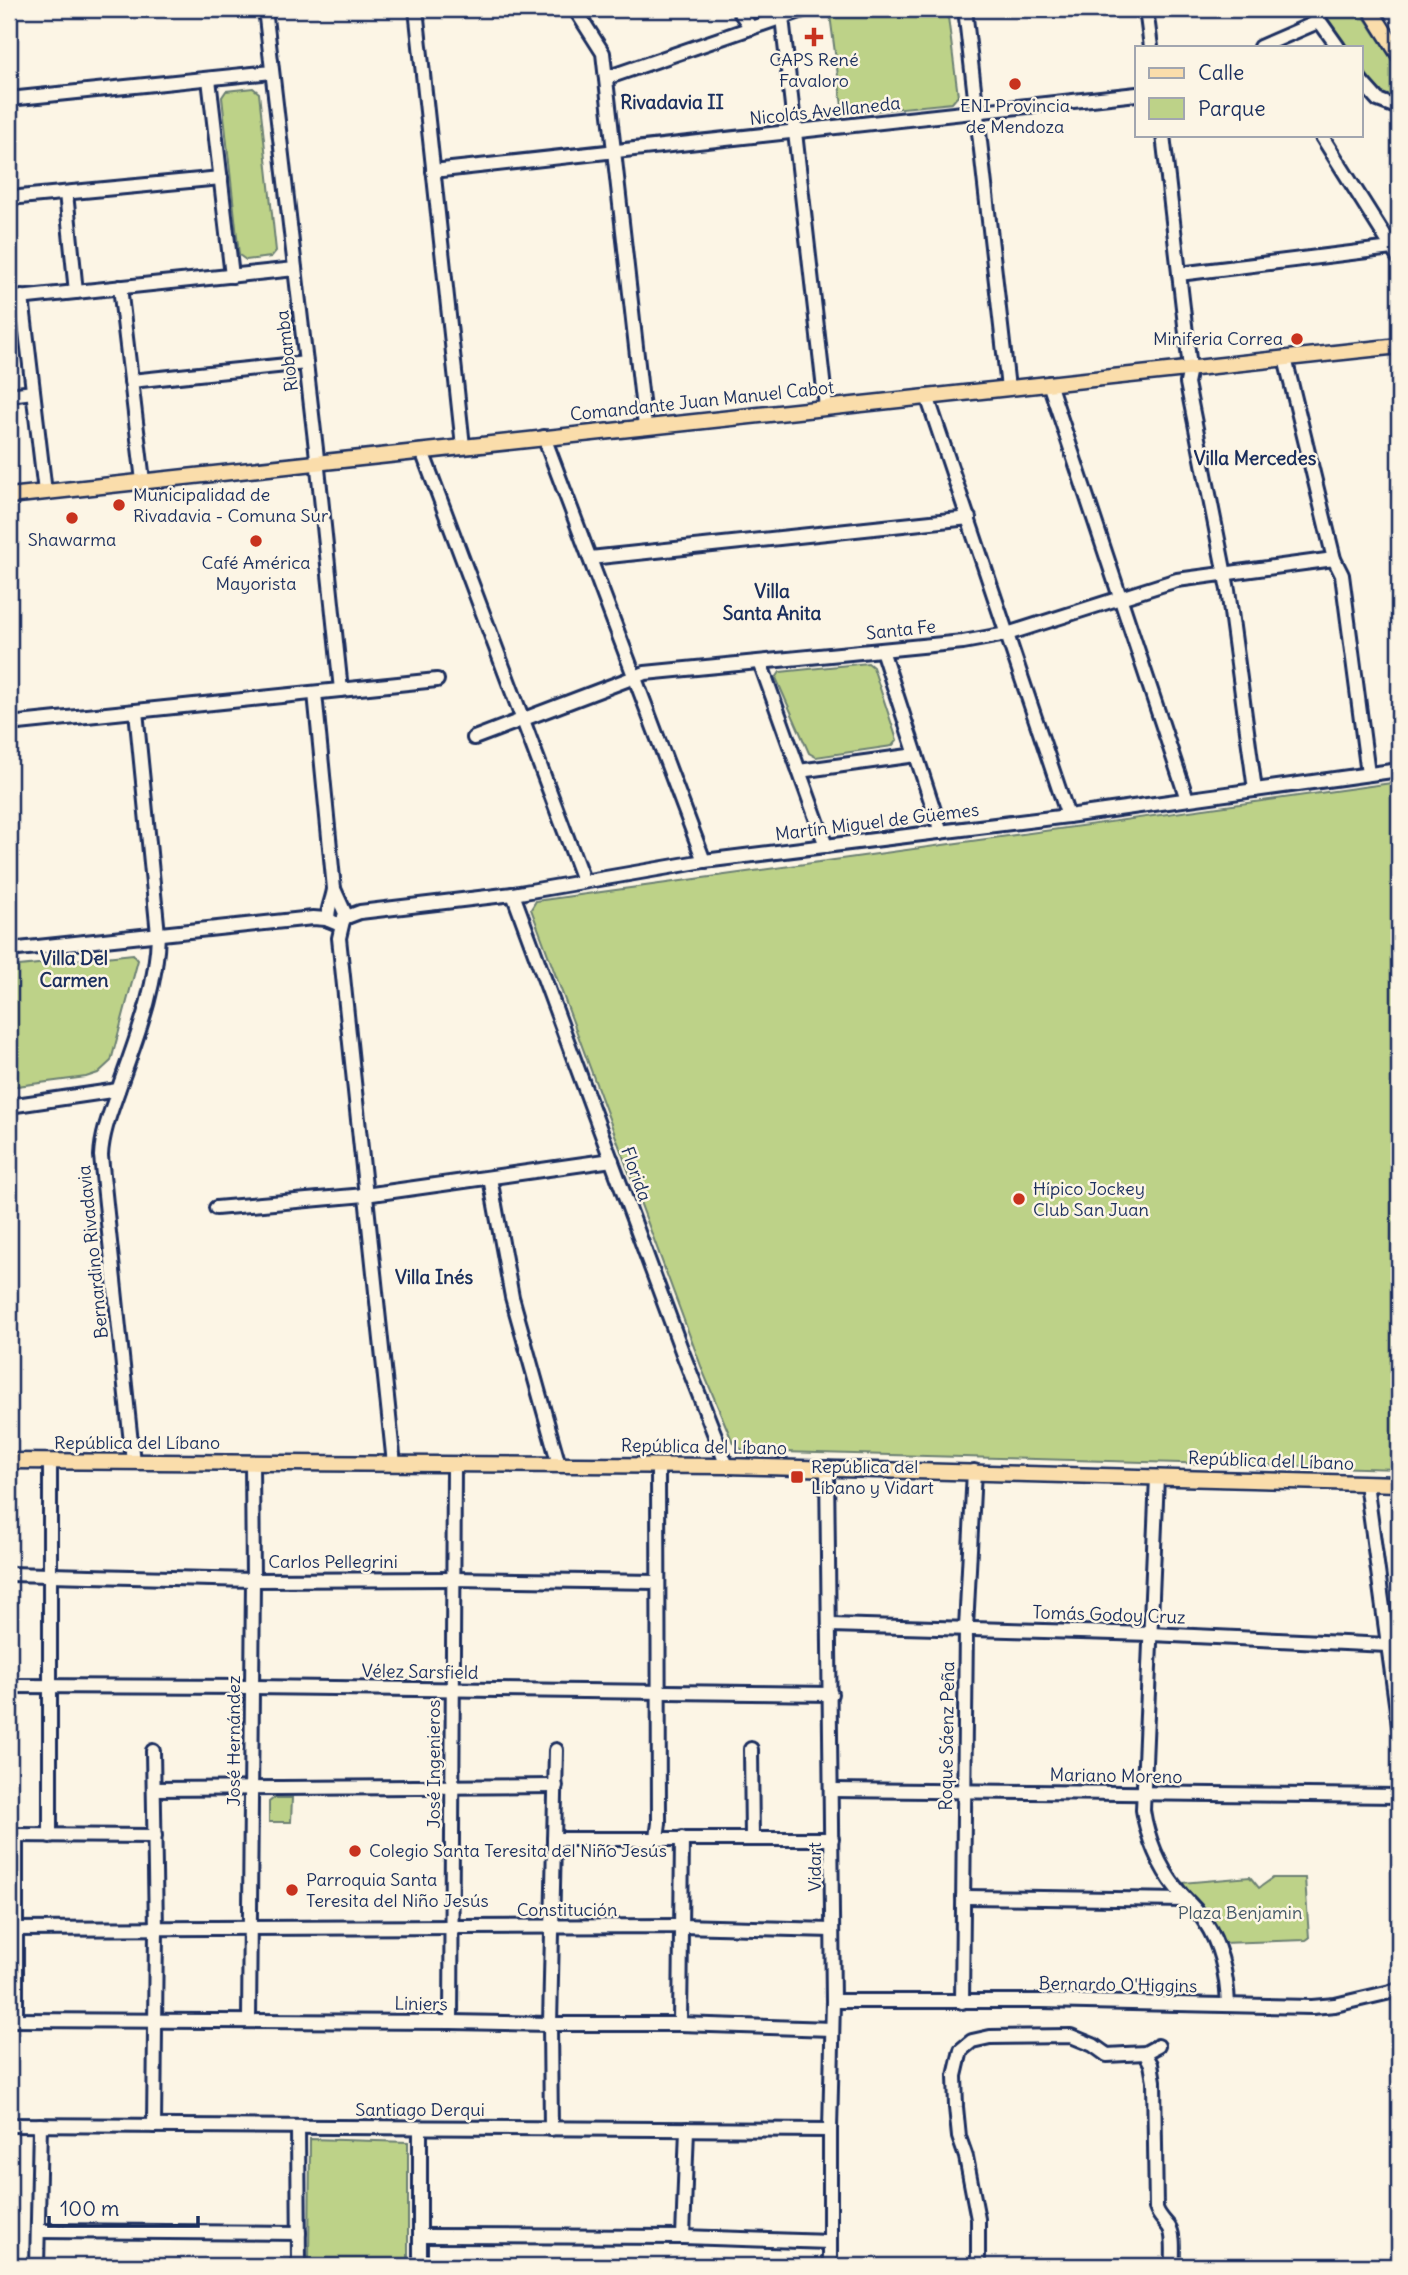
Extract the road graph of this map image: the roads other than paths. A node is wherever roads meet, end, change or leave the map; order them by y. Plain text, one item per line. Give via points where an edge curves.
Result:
1 (265, 9) edge
2 (416, 9) edge
3 (575, 9) edge
4 (738, 9) edge
5 (806, 9) edge
6 (965, 9) edge
7 (1146, 9) edge
8 (1311, 9) edge
9 (1370, 9) edge
10 (782, 17) junction
11 (1320, 21) junction
12 (751, 28) junction
13 (1151, 46) edge
14 (1265, 46) edge
15 (1337, 46) edge
16 (1399, 55) edge
17 (272, 72) junction
18 (209, 79) junction
19 (606, 79) junction
20 (1362, 82) edge
21 (1135, 94) edge
22 (9, 99) edge
23 (1399, 108) edge
24 (976, 112) junction
25 (795, 131) junction
26 (1163, 136) edge
27 (1322, 136) edge
28 (614, 151) junction
29 (433, 171) junction
30 (221, 178) junction
31 (65, 193) junction
32 (9, 198) edge
33 (1396, 254) edge
34 (295, 269) junction
35 (1179, 274) junction
36 (232, 276) junction
37 (120, 287) junction
38 (75, 292) junction
39 (15, 298) edge
40 (1399, 346) edge
41 (1285, 358) junction
42 (306, 363) junction
43 (1190, 368) junction
44 (131, 380) junction
45 (1049, 383) junction
46 (1008, 388) junction
47 (33, 392) junction
48 (9, 395) edge
49 (927, 396) junction
50 (826, 407) junction
51 (645, 427) junction
52 (544, 438) junction
53 (463, 446) junction
54 (422, 451) junction
55 (317, 462) junction
56 (143, 481) junction
57 (45, 492) junction
58 (9, 496) edge
59 (968, 518) junction
60 (590, 558) junction
61 (1334, 559) junction
62 (1224, 573) junction
63 (1121, 598) junction
64 (1007, 634) junction
65 (882, 650) junction
66 (760, 662) junction
67 (635, 677) junction
68 (437, 680) dead end
69 (341, 690) junction
70 (315, 693) junction
71 (136, 711) junction
72 (522, 720) junction
73 (9, 724) edge
74 (474, 738) dead end
75 (916, 755) junction
76 (1399, 770) edge
77 (799, 771) junction
78 (1368, 774) junction
79 (1255, 790) junction
80 (1187, 799) junction
81 (1068, 816) junction
82 (941, 832) junction
83 (826, 846) junction
84 (704, 861) junction
85 (583, 880) junction
86 (513, 894) junction
87 (336, 915) junction
88 (159, 934) junction
89 (9, 950) edge
90 (118, 1090) junction
91 (9, 1106) edge
92 (612, 1160) junction
93 (490, 1178) junction
94 (365, 1195) junction
95 (216, 1208) dead end
96 (9, 1461) edge
97 (50, 1461) junction
98 (133, 1462) junction
99 (252, 1463) junction
100 (394, 1464) junction
101 (454, 1464) junction
102 (559, 1465) junction
103 (657, 1466) junction
104 (727, 1466) junction
105 (827, 1468) junction
106 (974, 1471) junction
107 (1157, 1477) junction
108 (1366, 1483) junction
109 (1399, 1484) edge
110 (9, 1574) edge
111 (50, 1574) junction
112 (454, 1579) junction
113 (253, 1580) junction
114 (657, 1582) junction
115 (830, 1625) junction
116 (966, 1628) junction
117 (1151, 1634) junction
118 (1388, 1645) junction
119 (9, 1686) edge
120 (50, 1687) junction
121 (252, 1687) junction
122 (452, 1690) junction
123 (657, 1692) junction
124 (831, 1694) junction
125 (1399, 1725) edge
126 (751, 1749) dead end
127 (556, 1750) dead end
128 (153, 1751) dead end
129 (451, 1786) junction
130 (556, 1786) junction
131 (251, 1788) junction
132 (154, 1789) junction
133 (832, 1790) junction
134 (963, 1792) junction
135 (1143, 1794) junction
136 (1399, 1796) edge
137 (12, 1835) edge
138 (50, 1836) junction
139 (155, 1836) junction
140 (657, 1838) junction
141 (682, 1838) junction
142 (752, 1838) junction
143 (554, 1839) junction
144 (832, 1839) junction
145 (963, 1897) junction
146 (1186, 1900) junction
147 (681, 1926) junction
148 (452, 1928) junction
149 (551, 1928) junction
150 (12, 1929) edge
151 (156, 1929) junction
152 (250, 1929) junction
153 (832, 1930) junction
154 (1399, 1990) edge
155 (833, 2001) junction
156 (962, 2002) junction
157 (1227, 2005) junction
158 (155, 2019) junction
159 (12, 2020) edge
160 (249, 2020) junction
161 (451, 2022) junction
162 (550, 2024) junction
163 (681, 2024) junction
164 (832, 2029) junction
165 (1158, 2046) dead end
166 (1145, 2053) junction
167 (9, 2125) edge
168 (40, 2125) junction
169 (154, 2126) junction
170 (298, 2127) junction
171 (420, 2128) junction
172 (551, 2129) junction
173 (687, 2129) junction
174 (830, 2130) junction
175 (39, 2231) junction
176 (299, 2233) junction
177 (420, 2236) junction
178 (683, 2238) junction
179 (831, 2242) junction
180 (37, 2266) edge
181 (299, 2266) edge
182 (420, 2266) edge
183 (830, 2266) edge
184 (978, 2266) edge
185 (1173, 2266) edge

1 - 17 street, Riobamba
2 - 29 street
3 - 19 street via 603,53
4 - 12 street
5 - 10 street
6 - 24 street
7 - 13 street
8 - 11 street
9 - 16 main road
10 - 12 street
10 - 25 street
11 - 14 street
11 - 15 street
12 - 19 street
17 - 18 street
17 - 34 street, Riobamba
18 - 22 street
18 - 30 street
19 - 28 street
20 - 23 street via 1378,100
21 - 24 street, Nicolás Avellaneda
24 - 25 street, Nicolás Avellaneda
24 - 46 street
25 - 28 street, Nicolás Avellaneda
25 - 50 street
26 - 35 street
27 - 33 street
28 - 29 street, Nicolás Avellaneda
28 - 51 street
29 - 53 street
30 - 31 street
30 - 36 street
31 - 32 street
31 - 38 street
33 - 35 street
34 - 36 street
34 - 42 street, Riobamba
35 - 43 street
36 - 37 street
37 - 38 street
37 - 44 street
38 - 39 street
39 - 47 street
40 - 41 main road, Comandante Juan Manuel Cabot
41 - 43 main road, Comandante Juan Manuel Cabot
41 - 61 street
42 - 44 street
42 - 55 street, Riobamba
43 - 45 main road, Comandante Juan Manuel Cabot
43 - 62 street via 1187,383
44 - 56 street
45 - 46 main road, Comandante Juan Manuel Cabot
45 - 63 street
46 - 49 main road, Comandante Juan Manuel Cabot
47 - 48 street
47 - 57 street
49 - 50 main road, Comandante Juan Manuel Cabot
49 - 59 street
50 - 51 main road, Comandante Juan Manuel Cabot
51 - 52 main road, Comandante Juan Manuel Cabot
52 - 53 main road, Comandante Juan Manuel Cabot
52 - 60 street
53 - 54 main road, Comandante Juan Manuel Cabot
54 - 55 main road, Comandante Juan Manuel Cabot
54 - 72 street
55 - 56 main road, Comandante Juan Manuel Cabot
55 - 69 street, Riobamba
56 - 57 main road, Comandante Juan Manuel Cabot
57 - 58 main road, Comandante Juan Manuel Cabot
59 - 60 street
59 - 64 street
60 - 67 street
61 - 62 street, Santa Fe
61 - 78 street via 1342,575
62 - 63 street, Santa Fe via 1177,580
62 - 79 street
63 - 64 street, Santa Fe
63 - 80 street
64 - 65 street, Santa Fe
64 - 81 street
65 - 66 street, Santa Fe
65 - 75 street
66 - 67 street, Santa Fe
66 - 77 street
67 - 72 street, Santa Fe
67 - 84 street
68 - 69 street
69 - 70 street
70 - 71 street
70 - 87 street
71 - 73 street
71 - 88 street, Bernardino Rivadavia
72 - 74 street, Santa Fe
72 - 85 street
75 - 77 street
75 - 82 street
76 - 78 street, Martín Miguel de Güemes
77 - 83 street
78 - 79 street, Martín Miguel de Güemes
79 - 80 street, Martín Miguel de Güemes
80 - 81 street, Martín Miguel de Güemes
81 - 82 street, Martín Miguel de Güemes
82 - 83 street, Martín Miguel de Güemes
83 - 84 street, Martín Miguel de Güemes
84 - 85 street, Martín Miguel de Güemes
85 - 86 street, Martín Miguel de Güemes
86 - 87 street, Martín Miguel de Güemes
86 - 92 street, Florida
87 - 88 street, Martín Miguel de Güemes
87 - 94 street
88 - 89 street, Martín Miguel de Güemes
88 - 90 street, Bernardino Rivadavia via 146,1010
90 - 91 street
90 - 98 street, Bernardino Rivadavia via 102,1143 101,1167
92 - 93 street
92 - 104 street, Florida
93 - 94 street
93 - 102 street via 512,1297
94 - 95 street
94 - 100 street
96 - 97 main road, República del Líbano
97 - 98 main road, República del Líbano
97 - 111 street
98 - 99 main road, República del Líbano
99 - 100 main road, República del Líbano
99 - 113 street, José Hernández
100 - 101 main road, República del Líbano
101 - 102 main road, República del Líbano
101 - 112 street, José Ingenieros
102 - 103 main road, República del Líbano
103 - 104 main road, República del Líbano
103 - 114 street
104 - 105 main road, República del Líbano
105 - 106 main road, República del Líbano
105 - 115 street, Vidart
106 - 107 main road, República del Líbano
106 - 116 street, Roque Sáenz Peña
107 - 108 main road, República del Líbano
107 - 117 street
108 - 109 main road, República del Líbano
108 - 118 street
110 - 111 street, Carlos Pellegrini
111 - 113 street, Carlos Pellegrini
111 - 120 street
112 - 113 street, Carlos Pellegrini
112 - 114 street, Carlos Pellegrini
112 - 122 street, José Ingenieros
113 - 121 street, José Hernández
114 - 123 street
115 - 116 street, Tomás Godoy Cruz
115 - 124 street, Vidart
116 - 117 street, Tomás Godoy Cruz
116 - 134 street, Roque Sáenz Peña
117 - 118 street, Tomás Godoy Cruz
117 - 135 street
118 - 125 street
119 - 120 street, Vélez Sarsfield
120 - 121 street, Vélez Sarsfield
120 - 138 street
121 - 122 street, Vélez Sarsfield
121 - 131 street, José Hernández
122 - 123 street, Vélez Sarsfield
122 - 129 street, José Ingenieros
123 - 124 street, Vélez Sarsfield
123 - 140 street
124 - 133 street, Vidart
126 - 142 street
127 - 130 street
128 - 132 street
129 - 130 street
129 - 131 street
129 - 148 street, José Ingenieros
130 - 143 street
131 - 132 street
131 - 152 street, José Hernández
132 - 139 street
133 - 134 street, Mariano Moreno
133 - 144 street, Vidart
134 - 135 street, Mariano Moreno
134 - 145 street, Roque Sáenz Peña
135 - 136 street, Mariano Moreno
135 - 146 street via 1145,1826 1153,1847
137 - 138 street
137 - 150 street
138 - 139 street
139 - 151 street
140 - 141 street
140 - 143 street
141 - 142 street
141 - 147 street
142 - 144 street
143 - 149 street
144 - 153 street, Vidart
145 - 146 street
145 - 156 street, Roque Sáenz Peña
146 - 157 street via 1216,1944
147 - 149 street, Constitución
147 - 153 street, Constitución
147 - 163 street
148 - 149 street, Constitución
148 - 152 street, Constitución
148 - 161 street, José Ingenieros
149 - 162 street
150 - 151 street, Constitución
150 - 159 street
151 - 152 street, Constitución
151 - 158 street
152 - 160 street, José Hernández
153 - 155 street, Vidart
154 - 157 street, Bernardo O'Higgins via 1335,2005
155 - 156 street, Bernardo O'Higgins
155 - 164 street, Vidart
156 - 157 street, Bernardo O'Higgins
158 - 159 street, Liniers
158 - 160 street, Liniers
158 - 169 street
160 - 161 street, Liniers
161 - 162 street, Liniers
162 - 163 street, Liniers
162 - 172 street
163 - 164 street, Liniers
164 - 174 street, Vidart
165 - 166 street
166 - 184 street via 1107,2054 1071,2036 990,2037 972,2041 961,2050 955,2076 956,2107 978,2219
166 - 185 street via 1154,2081 1156,2208 1171,2232
167 - 168 street, Santiago Derqui
168 - 169 street, Santiago Derqui
168 - 175 street
169 - 170 street, Santiago Derqui
170 - 171 street, Santiago Derqui
170 - 176 street
171 - 172 street, Santiago Derqui
171 - 177 street
172 - 173 street, Santiago Derqui
173 - 174 street, Santiago Derqui
173 - 178 street
174 - 179 street, Vidart
175 - 176 street
175 - 180 street
176 - 181 street
177 - 178 street
177 - 182 street
178 - 179 street
179 - 183 street, Vidart

